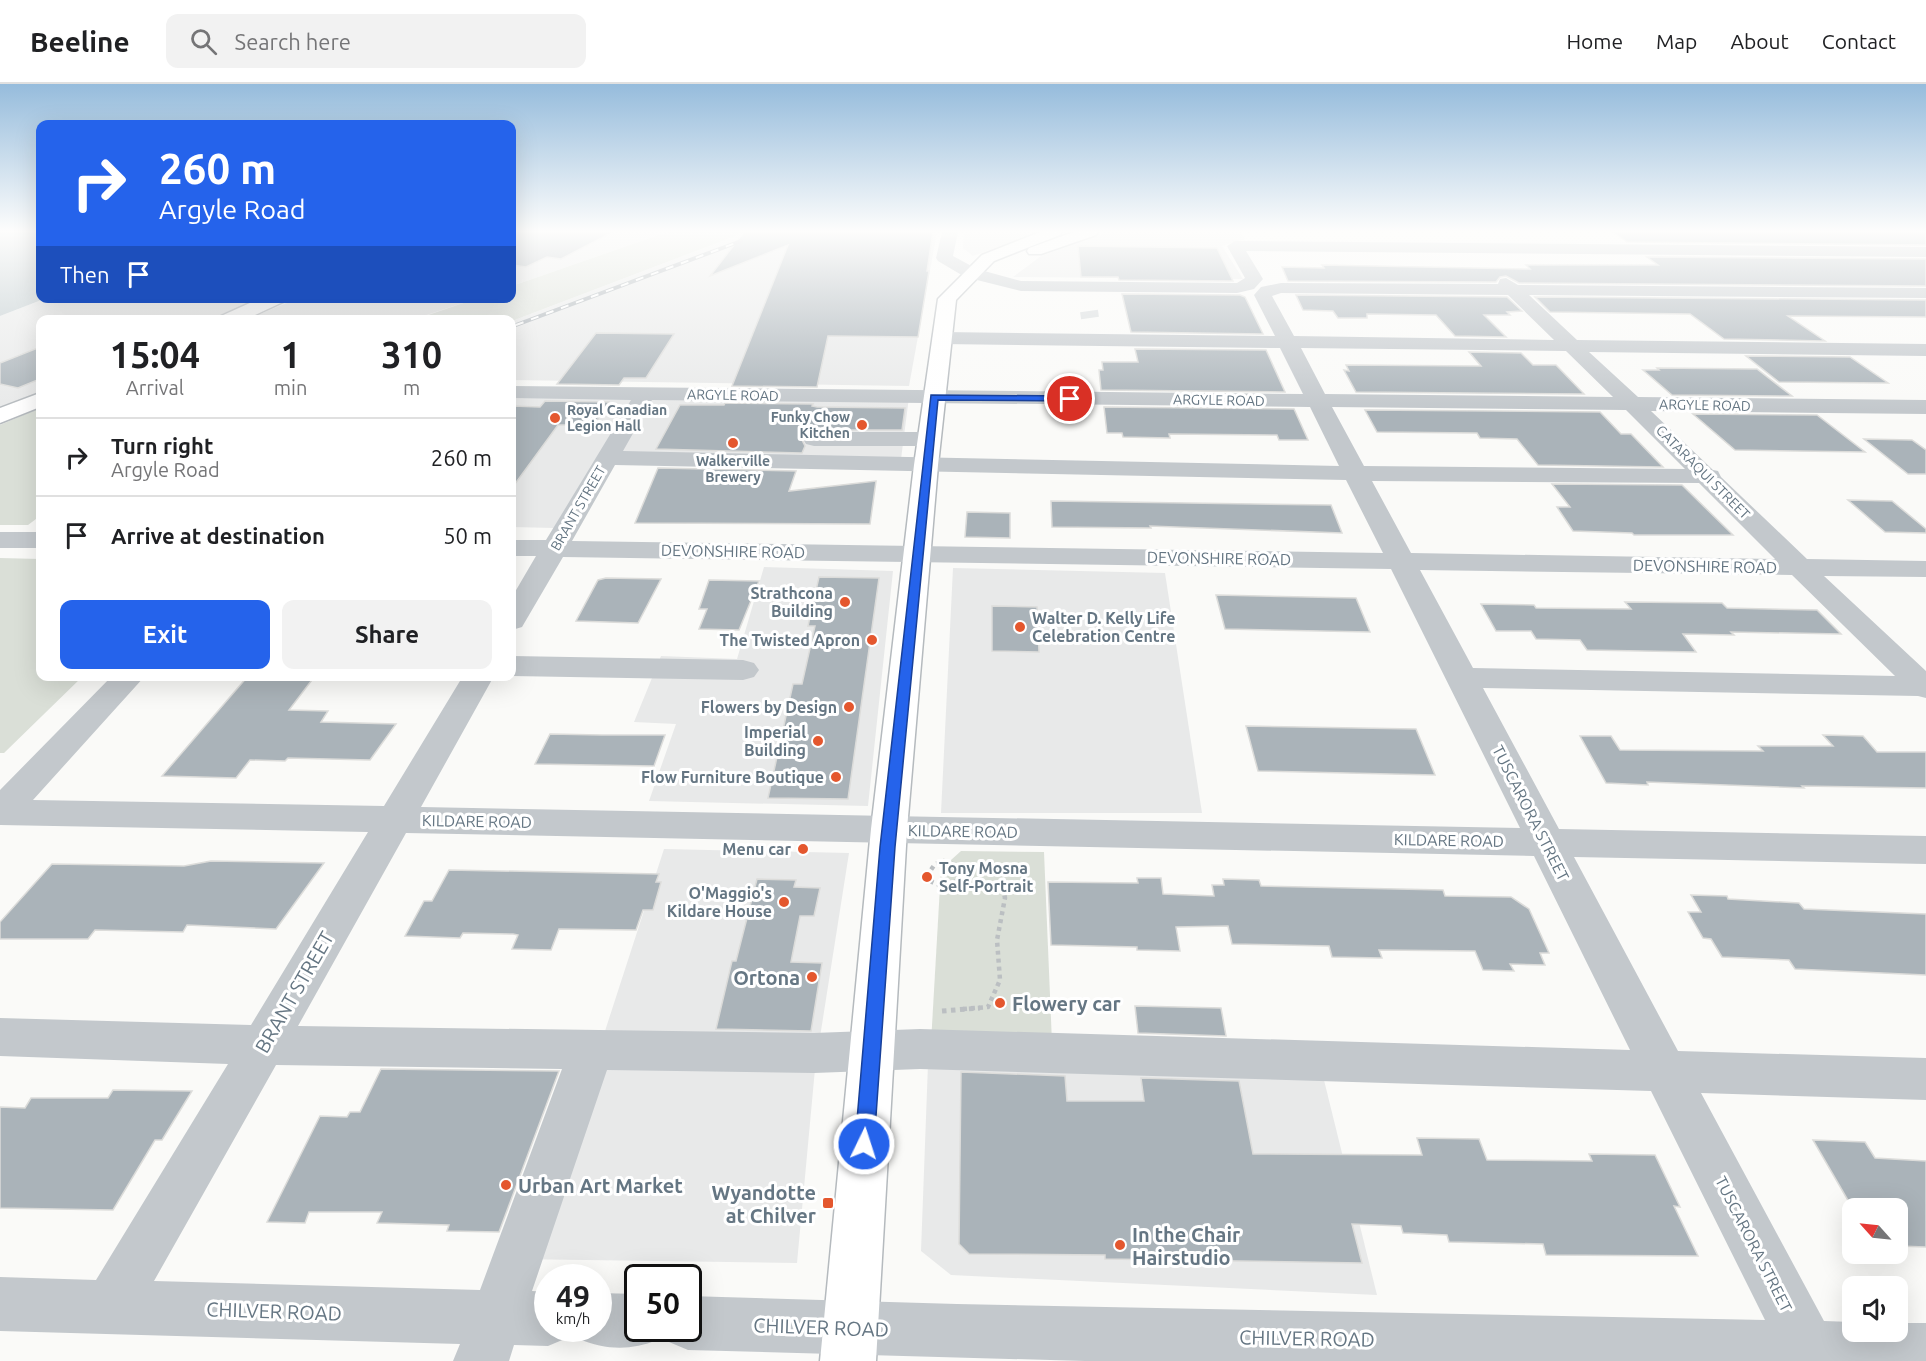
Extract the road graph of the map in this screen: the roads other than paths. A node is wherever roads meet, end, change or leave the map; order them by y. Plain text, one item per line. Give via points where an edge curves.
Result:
1 (953, 292) edge
2 (1067, 292) tunnel mouth
3 (1266, 292) edge
4 (1515, 292) edge
5 (1732, 292) edge
6 (1926, 293) edge
7 (266, 303) edge
8 (1068, 305) tunnel mouth
9 (239, 315) edge
10 (1090, 318) tunnel mouth
11 (942, 338) junction
12 (1094, 340) junction
13 (1287, 342) junction
14 (1572, 346) junction
15 (1926, 350) edge
16 (516, 392) edge
17 (645, 394) junction
18 (934, 397) junction
19 (36, 401) edge
20 (1318, 401) junction
21 (1633, 404) junction
22 (1917, 407) edge
23 (0, 416) edge
24 (1926, 419) edge
25 (814, 439) dead end
26 (929, 439) junction
27 (607, 458) junction
28 (926, 465) junction
29 (1354, 473) junction
30 (1709, 476) junction
31 (0, 540) edge
32 (36, 540) edge
33 (516, 548) edge
34 (554, 549) junction
35 (916, 554) junction
36 (1400, 561) junction
37 (1797, 567) junction
38 (1926, 569) edge
39 (516, 614) edge
40 (516, 666) edge
41 (743, 670) dead end
42 (1461, 678) junction
43 (125, 681) edge
44 (476, 681) edge
45 (1925, 687) edge
46 (4, 804) edge
47 (395, 819) junction
48 (889, 830) junction
49 (1546, 842) junction
50 (1926, 850) edge
51 (0, 1037) edge
52 (263, 1045) junction
53 (591, 1050) junction
54 (871, 1053) junction
55 (1664, 1071) junction
56 (1926, 1079) edge
57 (0, 1304) edge
58 (110, 1307) junction
59 (534, 1324) edge
60 (702, 1325) edge
61 (489, 1339) edge
62 (849, 1344) edge
63 (1808, 1348) junction
64 (1267, 1349) edge
65 (1926, 1351) edge

1 - 11 main road via 947,298
2 - 8 street
3 - 13 street, TUSCARORA STREET via 1263,295
4 - 14 street, CATARAQUI STREET
5 - 6 street
7 - 9 main road
10 - 12 street
11 - 12 street
11 - 18 main road
12 - 13 street
13 - 14 street
13 - 20 street, TUSCARORA STREET
14 - 15 street
14 - 21 street, CATARAQUI STREET
16 - 17 street, ARGYLE ROAD
17 - 18 street, ARGYLE ROAD
17 - 27 street, BRANT STREET
18 - 20 street, ARGYLE ROAD
18 - 26 main road
19 - 23 main road
20 - 21 street, ARGYLE ROAD
20 - 29 street, TUSCARORA STREET
21 - 22 street, ARGYLE ROAD
21 - 30 street, CATARAQUI STREET
22 - 24 street
25 - 26 street
26 - 28 main road
27 - 28 street
27 - 34 street, BRANT STREET
28 - 29 street
28 - 35 main road
29 - 30 street
29 - 36 street, TUSCARORA STREET
30 - 37 street, CATARAQUI STREET
31 - 32 street
33 - 34 street, DEVONSHIRE ROAD
34 - 35 street, DEVONSHIRE ROAD
34 - 39 street, BRANT STREET
35 - 36 street, DEVONSHIRE ROAD
35 - 48 main road
36 - 37 street, DEVONSHIRE ROAD
36 - 42 street, TUSCARORA STREET
37 - 38 street, DEVONSHIRE ROAD
37 - 45 street, CATARAQUI STREET
40 - 41 street
42 - 45 street
42 - 49 street, TUSCARORA STREET
43 - 46 street
44 - 47 street, BRANT STREET
46 - 47 street, KILDARE ROAD
47 - 48 street, KILDARE ROAD
47 - 52 street, BRANT STREET
48 - 49 street, KILDARE ROAD
48 - 54 main road
49 - 50 street, KILDARE ROAD
49 - 55 street, TUSCARORA STREET
51 - 52 street
52 - 53 street
52 - 58 street, BRANT STREET
53 - 54 street
53 - 61 street
54 - 55 street via 920,1049
54 - 62 main road
55 - 56 street
55 - 63 street, TUSCARORA STREET
57 - 58 street, CHILVER ROAD
58 - 61 street, CHILVER ROAD
59 - 61 street, CHILVER ROAD
60 - 62 street, CHILVER ROAD
62 - 64 street, CHILVER ROAD
63 - 64 street, CHILVER ROAD
63 - 65 street, CHILVER ROAD

